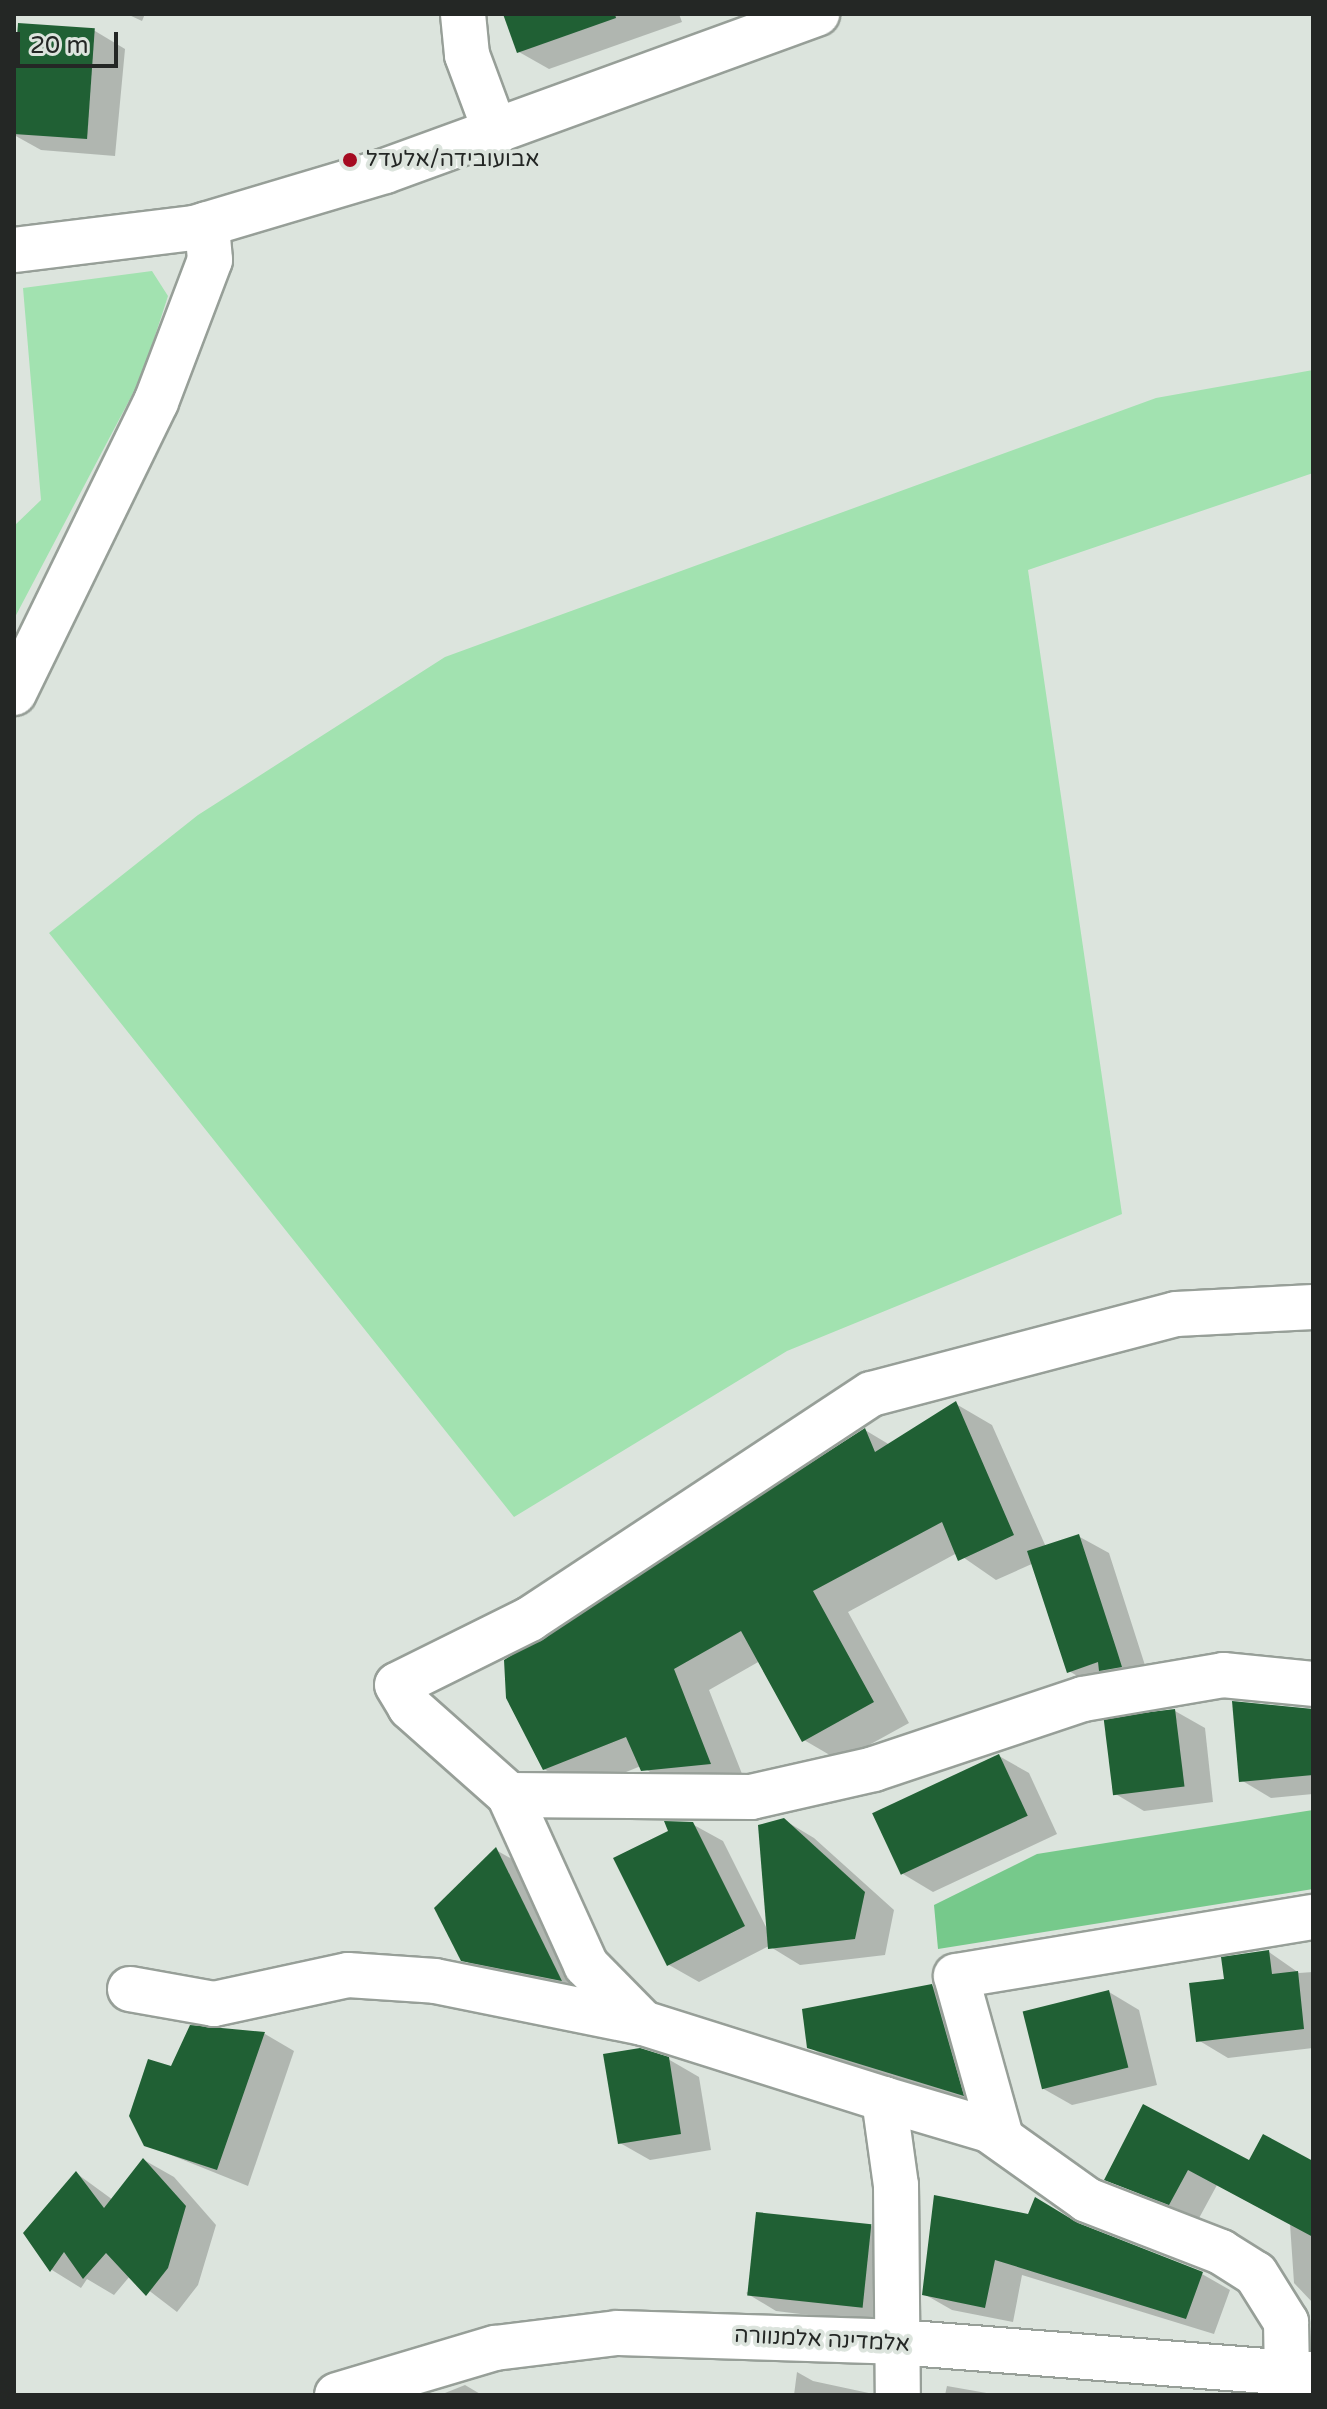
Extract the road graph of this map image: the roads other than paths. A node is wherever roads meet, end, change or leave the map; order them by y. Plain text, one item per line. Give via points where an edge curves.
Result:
1 (463, 14) edge
2 (817, 14) edge
3 (496, 133) junction
4 (207, 224) junction
5 (14, 250) edge
6 (14, 693) edge
7 (1313, 1307) edge
8 (1313, 1684) edge
9 (509, 1795) junction
10 (1313, 1917) edge
11 (130, 1989) dead end
12 (643, 2023) junction
13 (884, 2099) junction
14 (1001, 2137) junction
15 (897, 2342) junction
16 (1300, 2375) edge
17 (337, 2395) edge
18 (898, 2395) edge

1 - 3 street via 467,55
2 - 3 street
3 - 4 street
4 - 5 street
4 - 6 street via 210,260 156,402
7 - 9 street via 1176,1314 871,1394 530,1619 397,1685 410,1707
8 - 9 street via 1223,1675 1083,1699 874,1769 751,1797
9 - 12 street via 586,1965
10 - 14 street via 956,1976
11 - 12 street via 214,2004 348,1975 435,1981
12 - 13 street
13 - 14 street
13 - 15 street via 896,2185
14 - 16 street via 1087,2200 1221,2252 1256,2274 1286,2322
15 - 16 street, אלמדינה אלמנוורה
15 - 17 street, אלמדינה אלמנוורה via 617,2333 495,2348
15 - 18 street

